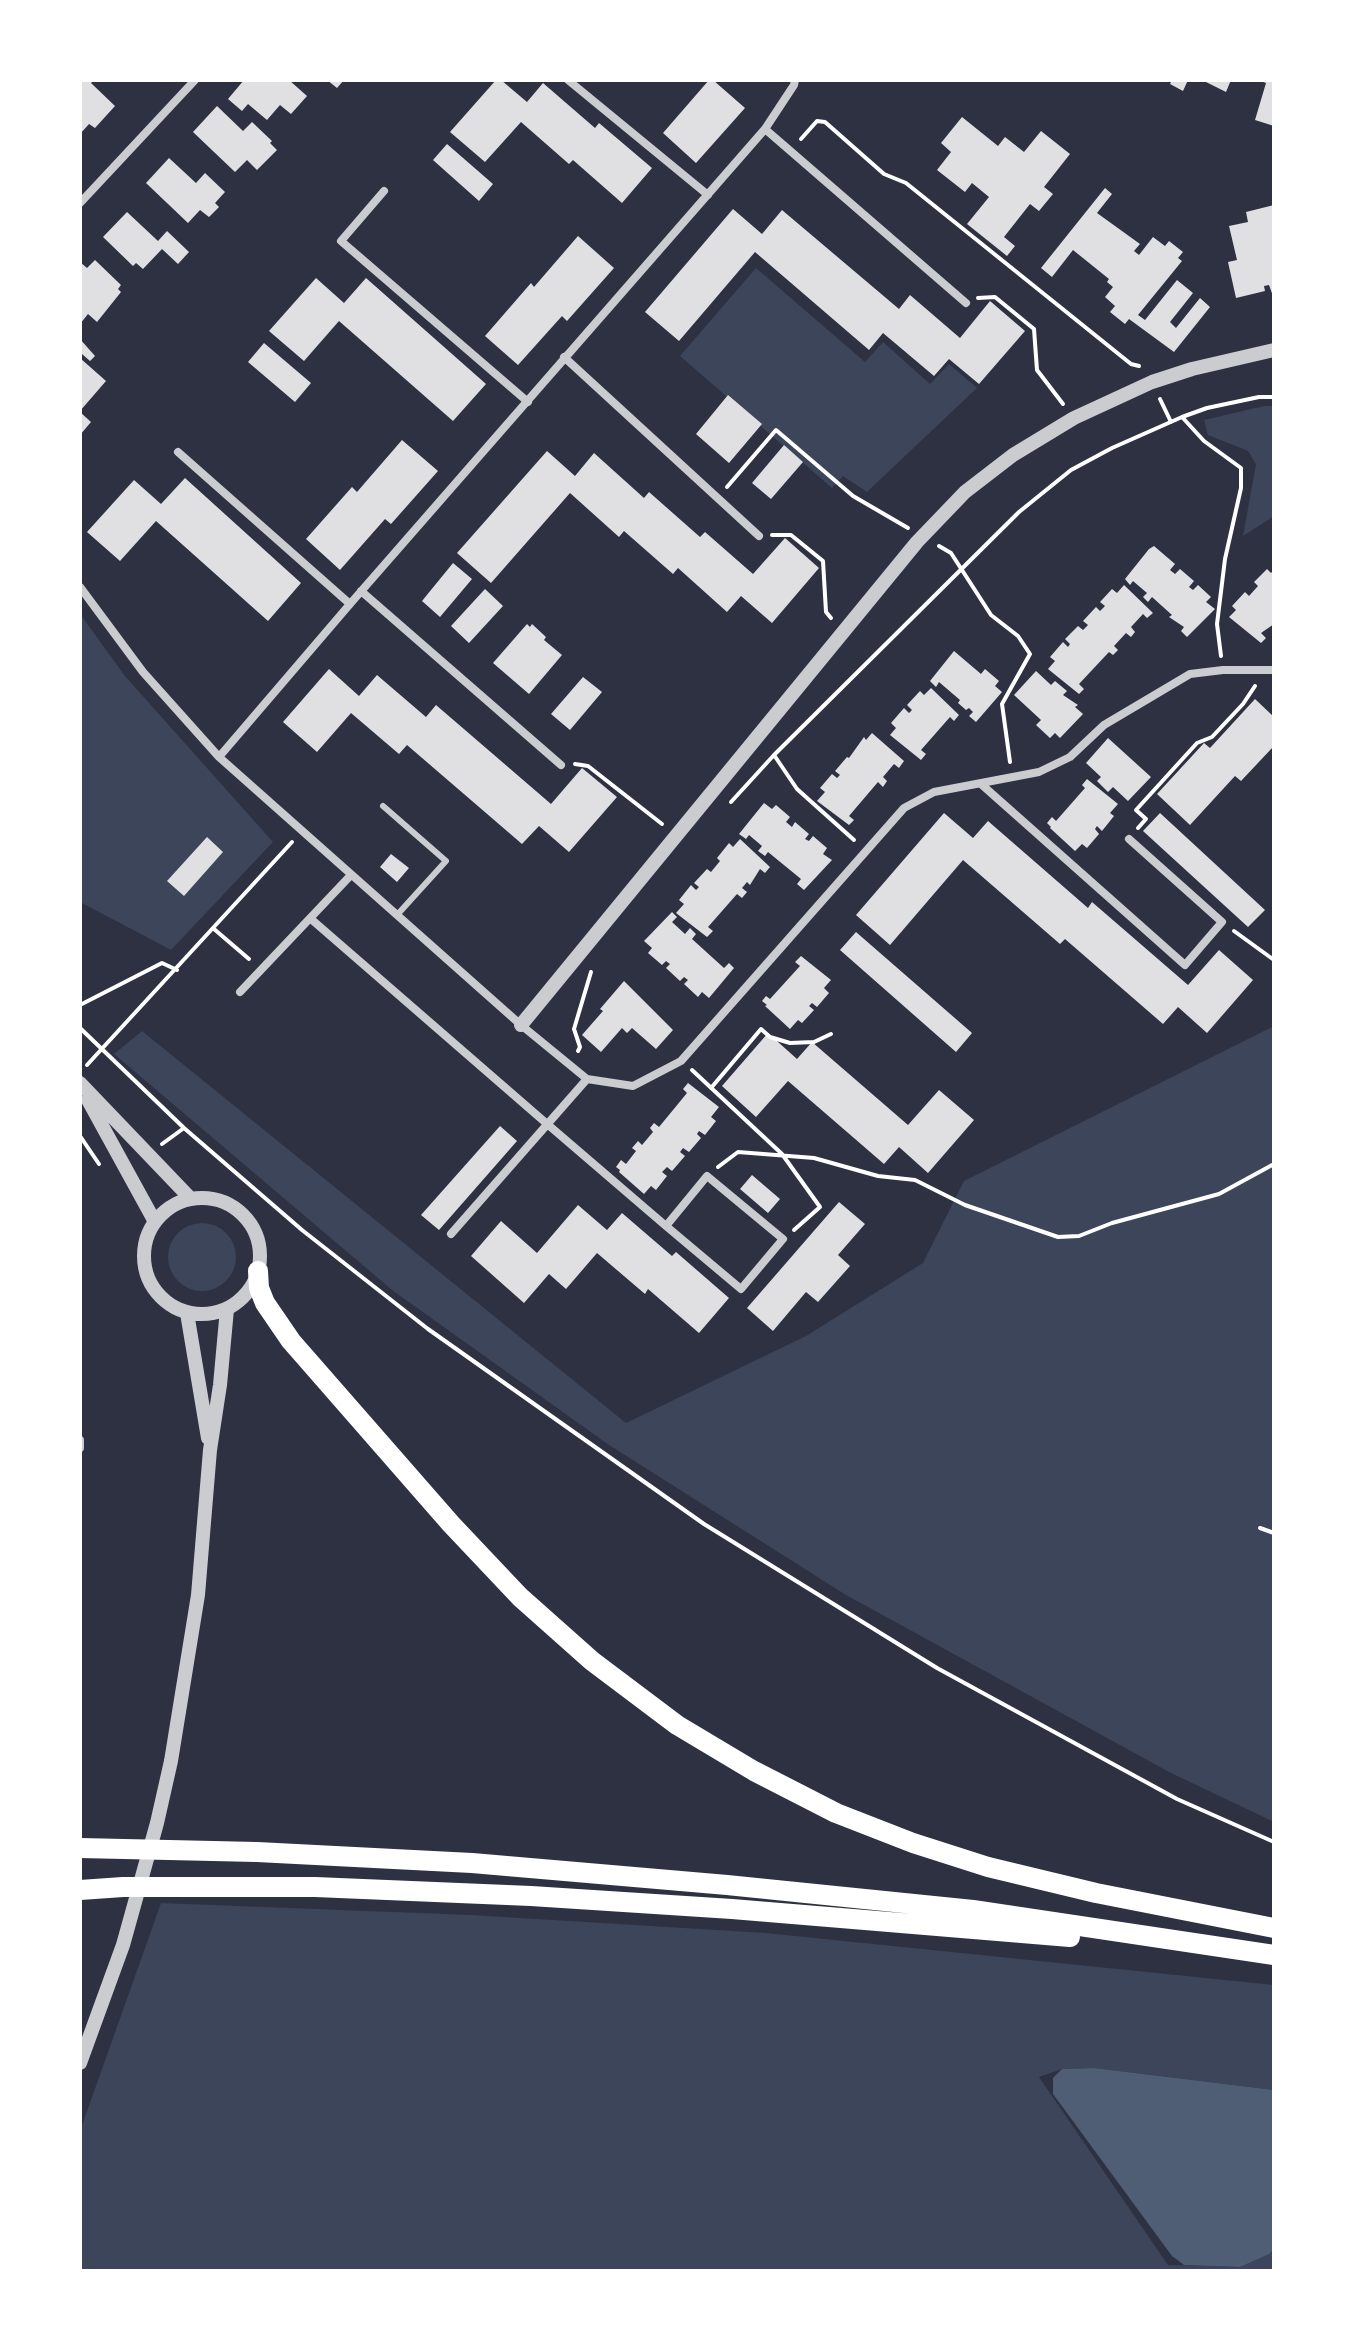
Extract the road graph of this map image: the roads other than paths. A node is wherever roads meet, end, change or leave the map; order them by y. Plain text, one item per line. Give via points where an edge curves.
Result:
1 (195, 80) edge
2 (568, 80) edge
3 (795, 80) edge
4 (765, 129) junction
5 (384, 191) dead end
6 (708, 195) junction
7 (80, 203) edge
8 (966, 303) road end
9 (1274, 350) edge
10 (564, 357) junction
11 (528, 402) junction
12 (178, 452) dead end
13 (759, 536) road end
14 (80, 587) edge
15 (361, 591) junction
16 (350, 604) junction
17 (1270, 669) edge
18 (219, 757) junction
19 (561, 765) road end
20 (981, 784) junction
21 (383, 806) dead end
22 (1129, 839) road end
23 (351, 875) junction
24 (397, 915) junction
25 (311, 919) junction
26 (240, 992) dead end
27 (521, 1025) junction
28 (587, 1079) junction
29 (80, 1084) edge
30 (546, 1123) junction
31 (191, 1199) junction
32 (155, 1222) junction
33 (666, 1226) junction
34 (451, 1234) dead end
35 (258, 1271) junction
36 (227, 1309) junction
37 (187, 1313) junction
38 (80, 1440) edge
39 (80, 1448) edge
40 (210, 1450) junction
41 (80, 1848) edge
42 (80, 1890) edge
43 (1274, 1928) edge
44 (1268, 1954) edge
45 (80, 2063) edge

1 - 7 street
2 - 6 street
3 - 4 street
4 - 6 street
4 - 8 street
5 - 11 street via 341,241
6 - 10 street
9 - 27 street via 1152,382 1074,418 965,492 917,542
10 - 11 street
10 - 13 street
11 - 15 street
12 - 16 street
14 - 18 street via 143,672
15 - 16 street
15 - 19 street
16 - 18 street
17 - 20 street via 1190,674 1104,725 1070,757 1039,772
18 - 23 street
20 - 22 street via 1185,965 1222,922
20 - 28 street via 934,792 904,808 681,1061 633,1086
21 - 24 lane via 446,861
23 - 24 street
23 - 25 street
24 - 27 street
25 - 26 street
25 - 30 street
27 - 28 street
28 - 30 street
29 - 31 street
29 - 32 street
30 - 33 street
30 - 34 street
31 - 32 street
31 - 35 street via 216,1200 239,1211 257,1238
32 - 37 street via 144,1248 147,1276 162,1299
33 - 33 street via 707,1176 783,1239 741,1289
35 - 36 street via 252,1287
35 - 43 main road via 265,1303 291,1341 451,1524 568,1640 677,1725 836,1813 913,1843 1096,1893
36 - 37 street
36 - 40 street
37 - 40 street
38 - 39 street
40 - 45 street via 198,1595 171,1761 139,1889
41 - 44 main road via 472,1863 727,1885 973,1910
42 - 44 main road via 315,1887 531,1896

